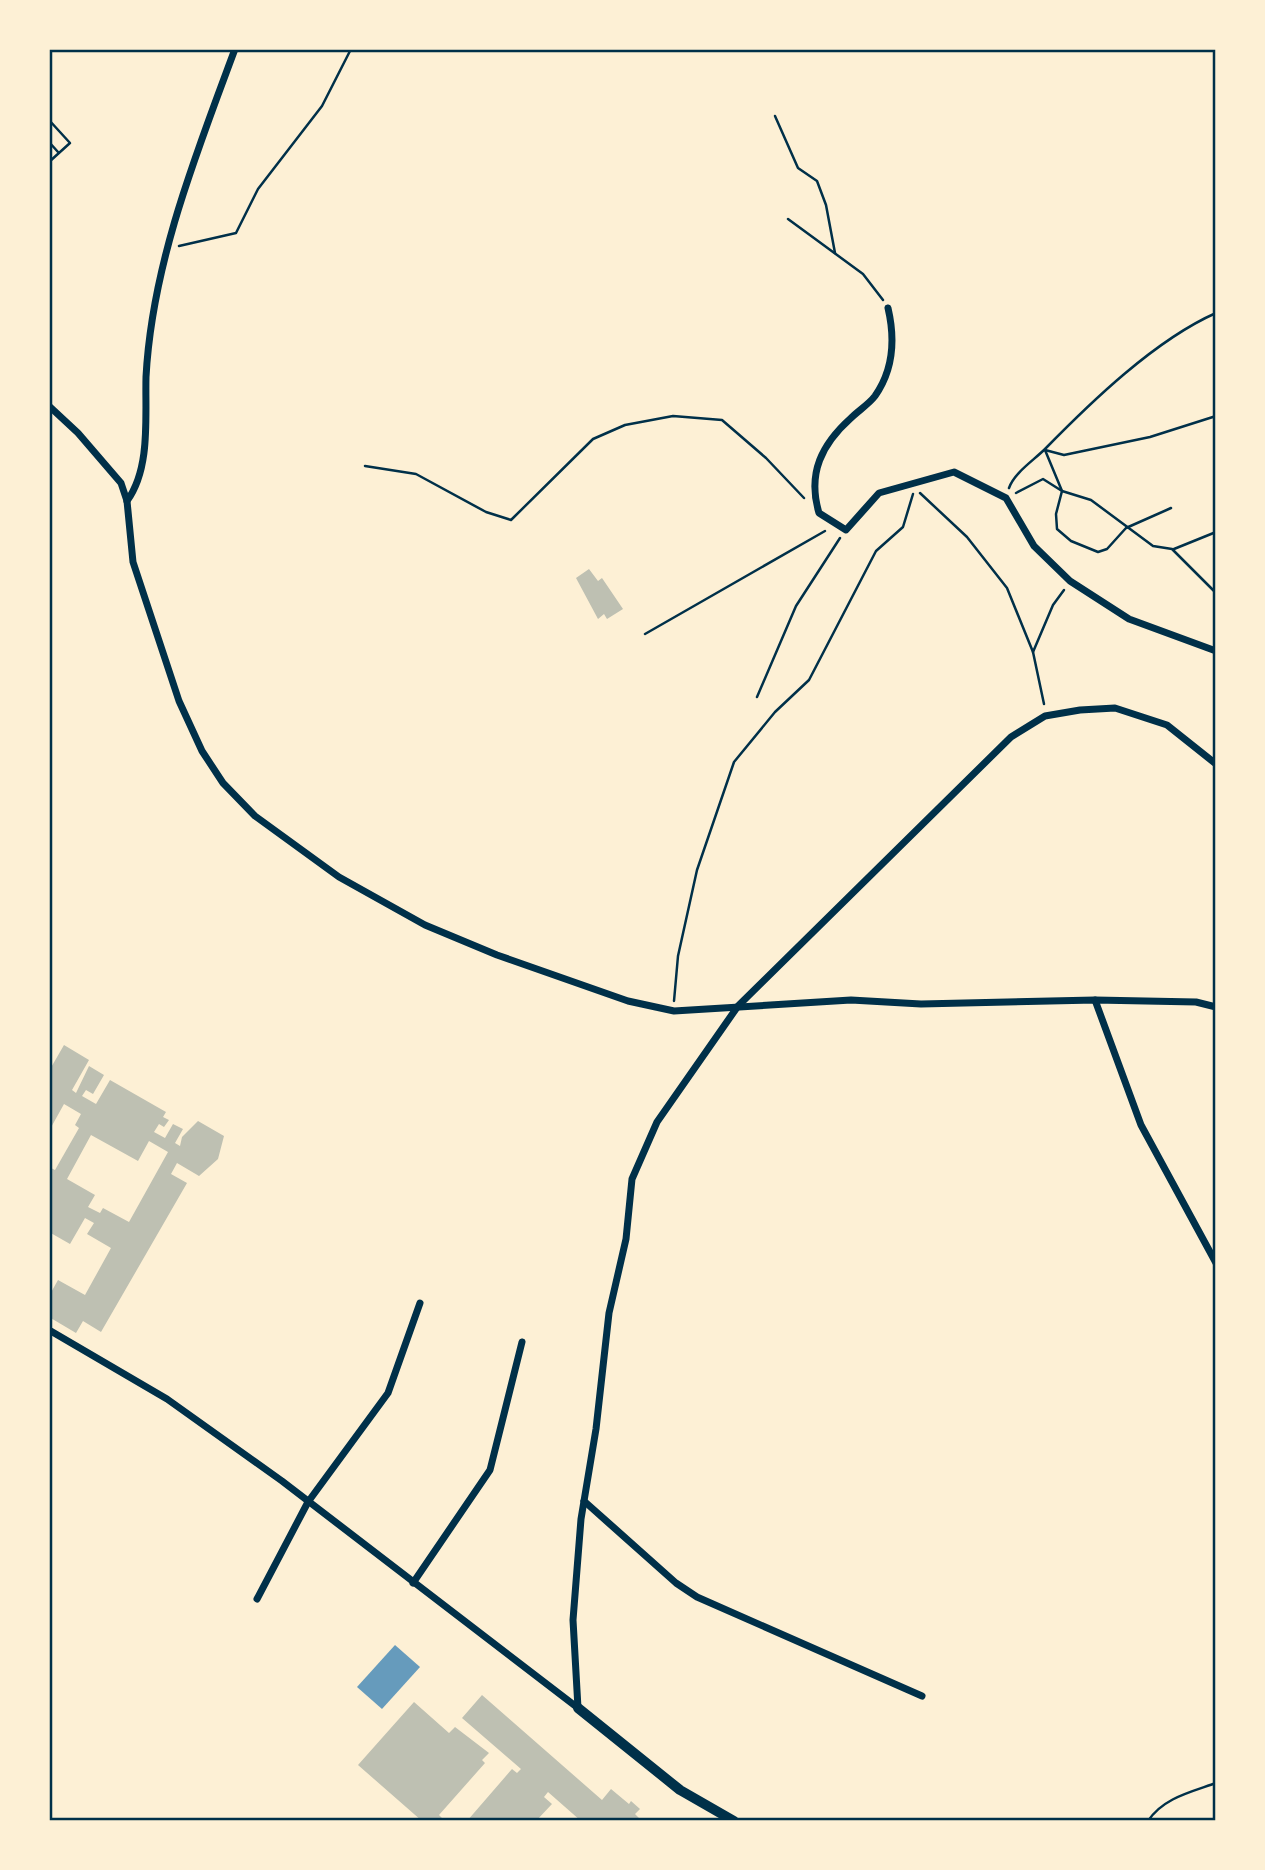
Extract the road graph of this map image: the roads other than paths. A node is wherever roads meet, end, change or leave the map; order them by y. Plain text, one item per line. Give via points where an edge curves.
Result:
1 (235, 49) edge
2 (888, 308) road end
3 (49, 406) edge
4 (127, 501) junction
5 (1216, 651) edge
6 (1216, 764) edge
7 (1096, 1000) junction
8 (738, 1006) junction
9 (1216, 1007) edge
10 (1216, 1263) edge
11 (420, 1303) dead end
12 (49, 1330) edge
13 (522, 1342) dead end
14 (584, 1501) junction
15 (308, 1502) junction
16 (413, 1583) junction
17 (257, 1599) dead end
18 (922, 1696) dead end
19 (578, 1708) junction
20 (734, 1821) edge

1 - 4 street via 176,218 156,297 147,357 143,460 136,489
2 - 5 street via 893,353 875,396 828,439 813,494 819,513 846,530 879,493 954,472 1006,498 1034,546 1070,581 1129,619
3 - 4 street via 121,483
4 - 8 street via 133,562 179,701 223,783 255,816 339,877 425,925 497,956 628,1002 674,1011
6 - 8 street via 1167,725 1115,708 1045,716 1011,737
7 - 8 street via 921,1004 850,1000
7 - 9 street via 1196,1002
7 - 10 street via 1141,1125
8 - 14 street via 657,1122 632,1179
11 - 15 street via 388,1393
12 - 15 street via 167,1399
13 - 16 street via 490,1469
14 - 18 street via 697,1597
14 - 19 street via 573,1620
15 - 16 street
15 - 17 street
16 - 19 street
19 - 20 street via 680,1790

